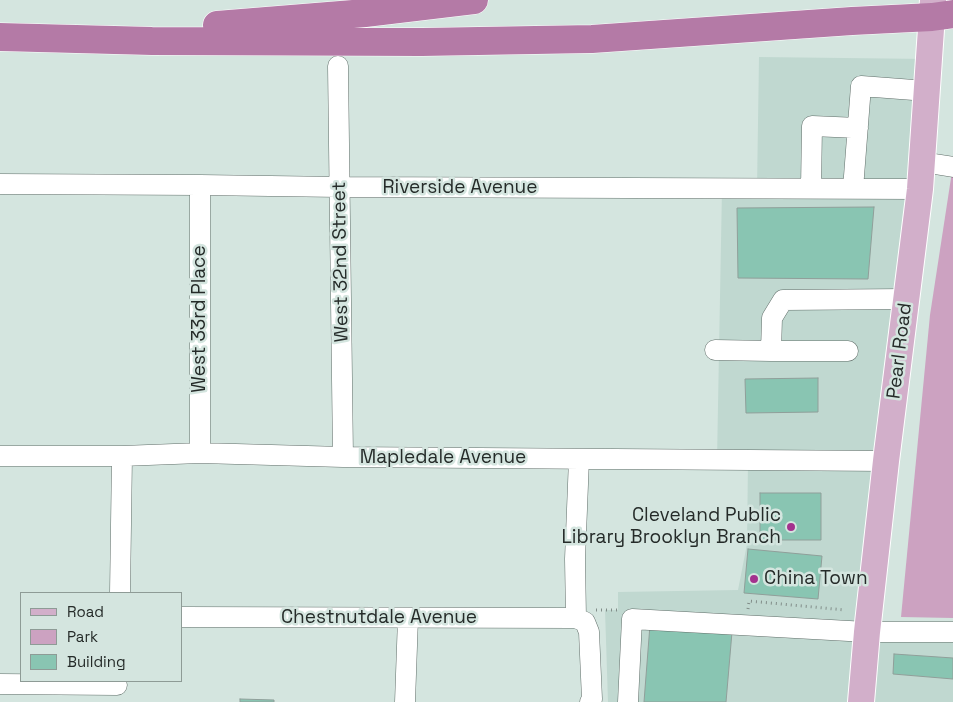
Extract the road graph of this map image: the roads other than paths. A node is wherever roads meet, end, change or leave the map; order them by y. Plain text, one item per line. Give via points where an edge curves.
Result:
1 (474, 0) edge
2 (939, 10) edge
3 (0, 38) edge
4 (38, 38) junction
5 (338, 66) dead end
6 (927, 91) junction
7 (858, 128) junction
8 (922, 162) junction
9 (953, 167) edge
10 (0, 184) edge
11 (200, 185) junction
12 (340, 187) junction
13 (811, 188) junction
14 (853, 189) junction
15 (920, 189) junction
16 (906, 299) junction
17 (714, 350) dead end
18 (771, 351) junction
19 (848, 352) dead end
20 (200, 453) junction
21 (0, 456) edge
22 (122, 456) junction
23 (343, 458) junction
24 (579, 459) junction
25 (886, 461) junction
26 (120, 592) edge
27 (182, 617) edge
28 (408, 618) junction
29 (576, 618) junction
30 (867, 632) junction
31 (953, 632) edge
32 (0, 684) edge
33 (117, 689) edge
34 (405, 702) edge
35 (590, 702) edge
36 (628, 702) edge
37 (861, 702) edge

1 - 4 highway via 306,18
2 - 4 highway via 852,20 592,39 422,42
2 - 6 main road, Pearl Road
3 - 4 highway
5 - 12 street, West 32nd Street
6 - 7 street via 861,86
6 - 8 main road, Pearl Road
7 - 13 street via 812,126
7 - 14 street
8 - 9 street
8 - 15 main road, Pearl Road
10 - 11 street, Riverside Avenue
11 - 12 street, Riverside Avenue
11 - 20 street, West 33rd Place
12 - 13 street, Riverside Avenue
12 - 23 street, West 32nd Street
13 - 14 street, Riverside Avenue
14 - 15 street, Riverside Avenue
15 - 16 main road, Pearl Road
16 - 18 street via 783,300 772,318
16 - 25 main road, Pearl Road
17 - 18 street
18 - 19 street
20 - 22 street, Mapledale Avenue
20 - 23 street, Mapledale Avenue
21 - 22 street, Mapledale Avenue
22 - 26 street
23 - 24 street, Mapledale Avenue
24 - 25 street, Mapledale Avenue
24 - 29 street
25 - 30 main road, Pearl Road
27 - 28 street, Chestnutdale Avenue
28 - 29 street, Chestnutdale Avenue
28 - 34 street
29 - 35 street via 585,622 589,632
30 - 31 street
30 - 36 street via 632,618
30 - 37 main road, Pearl Road
32 - 33 street

